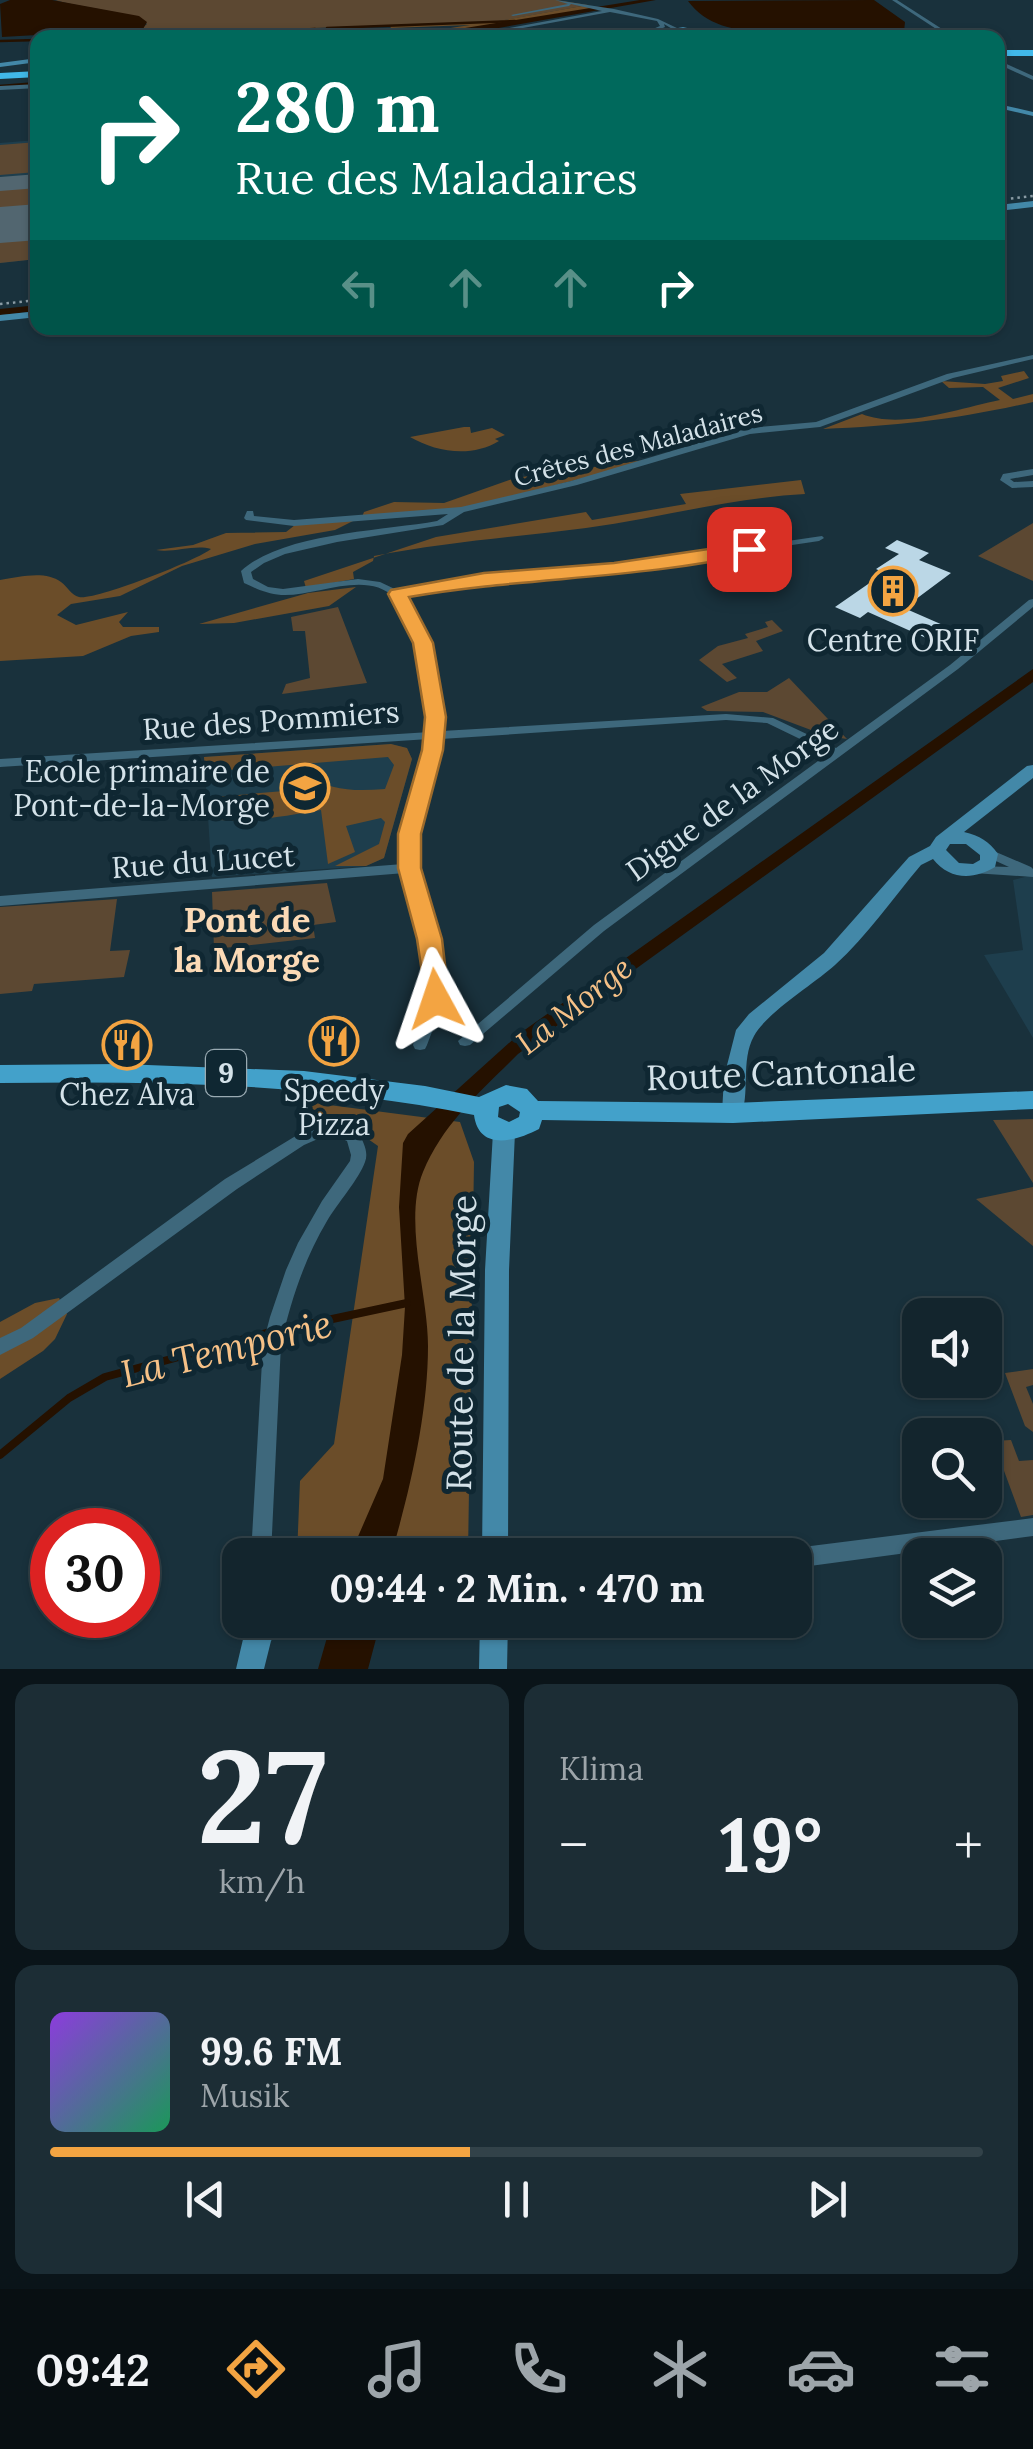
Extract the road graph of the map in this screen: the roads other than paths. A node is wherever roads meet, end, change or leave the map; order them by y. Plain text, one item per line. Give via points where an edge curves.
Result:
1 (557, 0) edge
2 (894, 0) edge
3 (569, 3) edge
4 (612, 10) junction
5 (513, 15) dead end
6 (658, 20) junction
7 (501, 30) edge
8 (654, 30) edge
9 (673, 30) edge
10 (941, 30) edge
11 (30, 61) edge
12 (1005, 61) edge
13 (0, 65) edge
14 (30, 75) edge
15 (30, 75) edge
16 (0, 77) edge
17 (1033, 78) edge
18 (30, 86) edge
19 (0, 88) edge
20 (1005, 108) edge
21 (1033, 114) edge
22 (1033, 204) edge
23 (1005, 207) edge
24 (30, 315) edge
25 (0, 318) edge
26 (1033, 357) edge
27 (1033, 472) edge
28 (1033, 484) edge
29 (461, 510) junction
30 (250, 514) dead end
31 (819, 538) dead end
32 (398, 594) junction
33 (1033, 602) edge
34 (436, 735) junction
35 (837, 753) junction
36 (0, 763) edge
37 (1033, 770) edge
38 (978, 816) junction
39 (943, 844) junction
40 (986, 849) junction
41 (951, 867) junction
42 (410, 868) junction
43 (978, 870) junction
44 (1033, 872) edge
45 (906, 873) junction
46 (0, 901) edge
47 (465, 1042) dead end
48 (420, 1044) dead end
49 (0, 1074) edge
50 (1033, 1100) edge
51 (480, 1106) junction
52 (532, 1110) junction
53 (733, 1113) junction
54 (504, 1132) junction
55 (0, 1347) edge
56 (1033, 1527) edge
57 (262, 1538) edge
58 (495, 1538) edge
59 (812, 1556) edge
60 (257, 1638) edge
61 (494, 1638) edge
62 (250, 1669) edge
63 (493, 1669) edge

1 - 3 street
2 - 10 street
3 - 4 street
3 - 5 street
4 - 6 street
4 - 7 street
6 - 8 street via 663,26
6 - 9 street
11 - 13 street
12 - 17 street
14 - 16 highway
15 - 16 highway
18 - 19 street
20 - 21 street
22 - 23 street
24 - 25 street
26 - 29 street, Crêtes des Maladaires via 950,376 817,425 749,432
27 - 28 street via 1005,480
29 - 30 street, Crêtes des Maladaires via 294,523
29 - 32 street via 440,524 283,551 246,571 248,581 271,593 358,581
31 - 32 street
32 - 34 street via 423,643
33 - 35 street, Digue de la Morge
34 - 35 street, Rue des Pommiers via 750,716 787,726
34 - 36 street, Rue des Pommiers
34 - 42 street via 410,834
35 - 47 street, Digue de la Morge via 600,928
37 - 38 street
38 - 39 street
38 - 40 street
39 - 40 street via 964,837
39 - 41 street via 940,859
39 - 45 street
40 - 43 street via 989,863
40 - 44 street
41 - 43 street
41 - 45 street
42 - 46 street, Rue du Lucet
42 - 48 street via 430,939 436,999
43 - 44 street
45 - 53 street via 842,946 744,1035
49 - 51 main road, 9 via 239,1074
50 - 53 main road, Route Cantonale
51 - 52 main road via 513,1094
51 - 54 main road via 485,1120
52 - 53 main road, Route Cantonale
52 - 54 main road via 525,1126
54 - 58 street, Route de la Morge
55 - 57 street via 299,1141 318,1132 354,1137 357,1163 309,1234 278,1315
56 - 59 street
60 - 62 street
61 - 63 street

